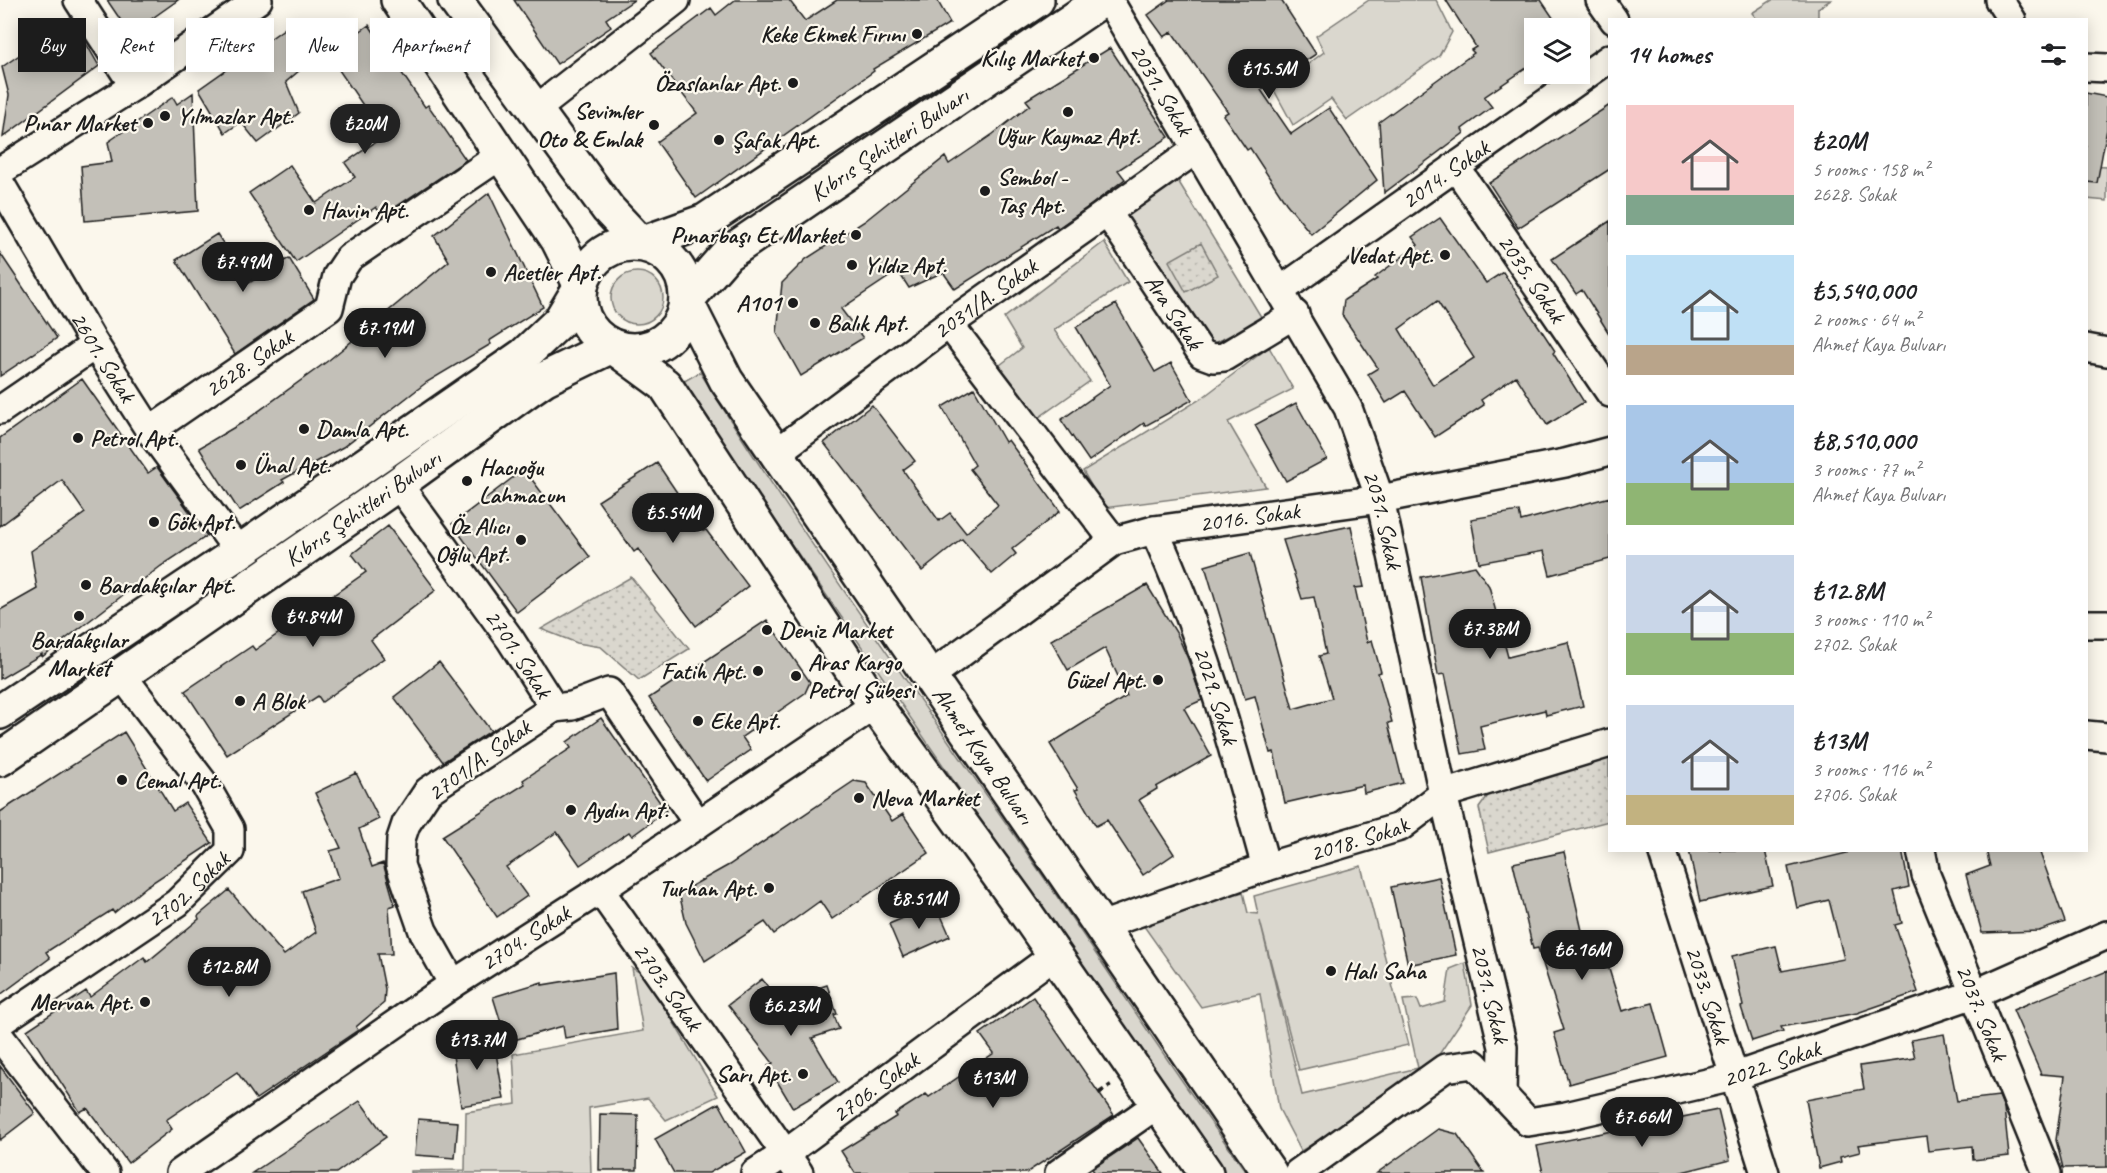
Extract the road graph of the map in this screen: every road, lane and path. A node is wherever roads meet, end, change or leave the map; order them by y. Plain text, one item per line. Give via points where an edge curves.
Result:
1 (78, 0) edge
2 (258, 0) edge
3 (398, 0) edge
4 (455, 0) edge
5 (676, 0) edge
6 (1037, 0) edge
7 (1102, 0) edge
8 (1109, 0) edge
9 (1600, 0) edge
10 (1999, 0) edge
11 (1613, 18) edge
12 (2012, 18) edge
13 (1608, 59) edge
14 (2088, 67) edge
15 (2107, 68) edge
16 (134, 86) junction
17 (534, 111) junction
18 (1197, 149) junction
19 (501, 155) junction
20 (1455, 166) junction
21 (0, 171) edge
22 (0, 183) edge
23 (1107, 212) junction
24 (641, 244) junction
25 (581, 286) junction
26 (1281, 290) junction
27 (686, 301) junction
28 (1295, 314) junction
29 (949, 324) junction
30 (95, 345) junction
31 (612, 346) junction
32 (2088, 348) edge
33 (2107, 352) edge
34 (1608, 390) edge
35 (0, 410) edge
36 (150, 431) junction
37 (1608, 452) edge
38 (776, 453) junction
39 (398, 484) junction
40 (1380, 499) junction
41 (1154, 530) junction
42 (1114, 541) junction
43 (239, 552) junction
44 (2088, 624) edge
45 (2107, 624) edge
46 (121, 674) junction
47 (930, 676) junction
48 (875, 705) junction
49 (554, 708) junction
50 (0, 712) edge
51 (2088, 735) edge
52 (2107, 736) edge
53 (1608, 744) edge
54 (0, 759) edge
55 (1443, 795) junction
56 (698, 824) junction
57 (1663, 852) edge
58 (1921, 852) edge
59 (1266, 867) junction
60 (600, 890) junction
61 (1101, 926) junction
62 (2107, 935) edge
63 (1053, 956) junction
64 (453, 984) junction
65 (1974, 994) junction
66 (0, 1022) edge
67 (0, 1037) edge
68 (1733, 1077) junction
69 (1502, 1094) junction
70 (1158, 1104) junction
71 (792, 1163) edge
72 (105, 1173) edge
73 (180, 1173) edge
74 (755, 1173) edge
75 (1059, 1173) edge
76 (1206, 1173) edge
77 (1270, 1173) edge
78 (1298, 1173) edge
79 (1765, 1173) edge
80 (2048, 1173) edge

1 - 16 street
2 - 16 street
3 - 19 main road
4 - 17 main road
5 - 17 street
6 - 24 main road, Kıbrıs Şehitleri Bulvarı via 705,221
7 - 27 main road, Kıbrıs Şehitleri Bulvarı via 727,254
8 - 18 street, 2031. Sokak
9 - 11 street
10 - 12 street
13 - 20 street, 2014. Sokak
14 - 15 street
16 - 21 street
17 - 24 main road via 608,209
18 - 23 street, 2031/A. Sokak
18 - 26 street, 2031. Sokak
19 - 25 main road via 558,240
19 - 36 street, 2628. Sokak via 349,258 337,276 329,308
20 - 26 street, 2014. Sokak
20 - 34 street, 2035. Sokak
22 - 30 street, 2601. Sokak
23 - 28 street, Ara Sokak via 1202,354 1224,357
23 - 29 street, 2031/A. Sokak
24 - 25 main road via 625,244 596,258
24 - 27 main road via 656,249 679,270
25 - 31 main road via 586,322
25 - 43 main road, Kıbrıs Şehitleri Bulvarı via 560,321 524,355
26 - 28 street, 2031. Sokak
27 - 31 main road via 674,331 661,342 629,350
27 - 38 main road, Ahmet Kaya Bulvarı via 726,380
28 - 40 street, 2031. Sokak via 1348,408
29 - 38 street, 2031/A. Sokak
29 - 42 street
30 - 35 street
30 - 36 street, 2601. Sokak
31 - 39 main road, Kıbrıs Şehitleri Bulvarı via 544,379
31 - 48 main road via 665,385
32 - 33 street
36 - 43 street, 2601. Sokak
37 - 40 street, 2016. Sokak
38 - 47 main road, Ahmet Kaya Bulvarı
39 - 46 main road, Kıbrıs Şehitleri Bulvarı
39 - 49 street, 2701. Sokak via 510,639
40 - 41 street, 2016. Sokak
40 - 55 street, 2031. Sokak
41 - 42 street, 2016. Sokak
41 - 59 street, 2029. Sokak via 1173,570 1222,708
42 - 47 street, 2016. Sokak
43 - 50 main road, Kıbrıs Şehitleri Bulvarı
44 - 45 street
46 - 54 main road, Kıbrıs Şehitleri Bulvarı
46 - 66 street, 2702. Sokak via 205,785 230,829 230,851 177,903
47 - 61 main road, Ahmet Kaya Bulvarı
48 - 56 street, 2704. Sokak
48 - 63 main road
49 - 56 street, 2701. Sokak via 572,706 609,692
49 - 64 street, 2701/A. Sokak via 428,791 400,839 400,865 423,931
51 - 52 street
53 - 55 street, 2018. Sokak
55 - 59 street, 2018. Sokak via 1400,827
55 - 69 street, 2031. Sokak via 1503,1047
56 - 60 street, 2704. Sokak
57 - 68 street, 2033. Sokak
58 - 65 street, 2037. Sokak via 1926,875
59 - 61 street, 2018. Sokak
60 - 64 street, 2704. Sokak
60 - 71 street, 2703. Sokak
61 - 77 main road, Ahmet Kaya Bulvarı
62 - 65 street, 2022. Sokak
63 - 70 main road
63 - 71 street, 2706. Sokak
64 - 73 street, 2704. Sokak
65 - 68 street, 2022. Sokak
65 - 80 street, 2037. Sokak
67 - 72 street
68 - 69 street, 2022. Sokak via 1528,1122
68 - 79 street, 2033. Sokak
69 - 78 street, 2022. Sokak via 1474,1064 1445,1068
70 - 75 street
70 - 76 main road
71 - 74 street, 2706. Sokak

